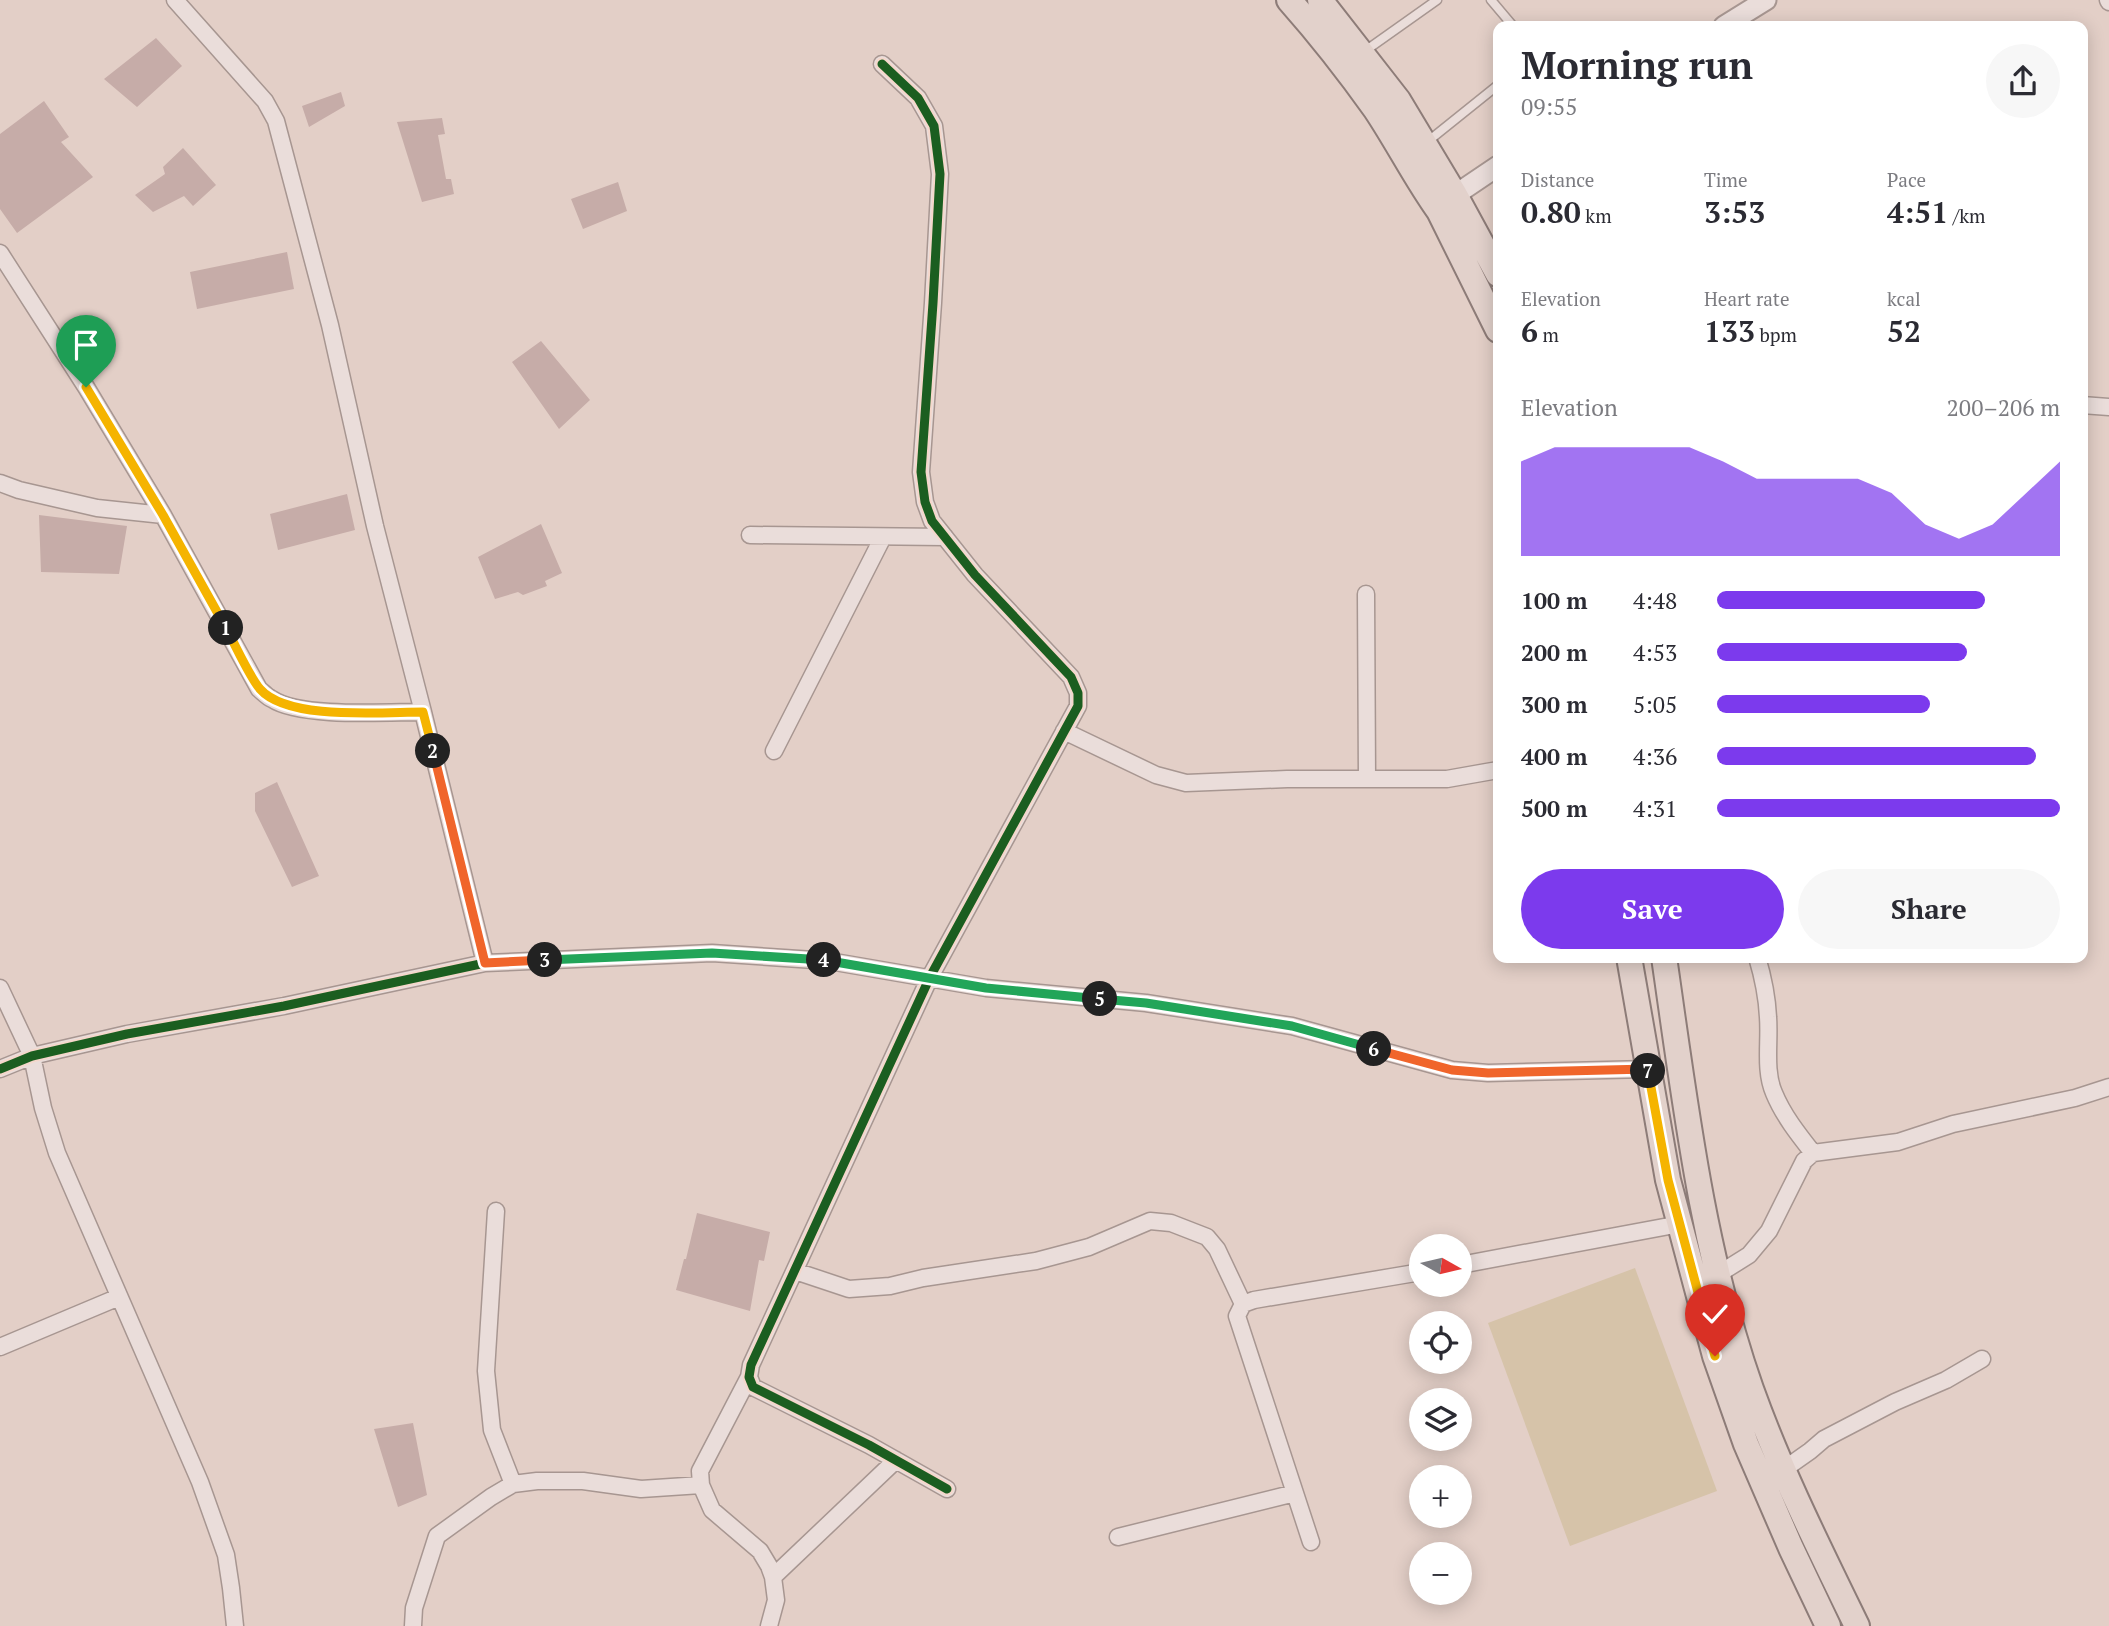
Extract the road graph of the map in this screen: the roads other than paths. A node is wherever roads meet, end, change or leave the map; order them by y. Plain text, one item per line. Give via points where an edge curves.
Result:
1 (175, 0) edge
2 (1289, 0) edge
3 (1320, 0) edge
4 (1437, 0) edge
5 (1491, 0) edge
6 (1766, 0) edge
7 (1509, 21) edge
8 (1732, 21) edge
9 (1362, 53) junction
10 (882, 64) dead end
11 (1493, 89) edge
12 (1425, 144) junction
13 (1493, 169) edge
14 (1455, 195) junction
15 (0, 253) edge
16 (1493, 265) edge
17 (1493, 320) edge
18 (2088, 405) edge
19 (2109, 407) edge
20 (0, 483) edge
21 (163, 515) junction
22 (750, 535) dead end
23 (883, 537) junction
24 (945, 537) junction
25 (1366, 594) dead end
26 (423, 712) junction
27 (1064, 731) junction
28 (774, 751) dead end
29 (1493, 771) edge
30 (1367, 779) junction
31 (485, 963) junction
32 (1630, 963) edge
33 (1665, 963) edge
34 (1759, 963) edge
35 (930, 977) junction
36 (0, 988) edge
37 (32, 1056) junction
38 (0, 1069) edge
39 (1648, 1069) junction
40 (2109, 1087) edge
41 (1813, 1153) junction
42 (496, 1212) dead end
43 (1680, 1224) junction
44 (1472, 1263) edge
45 (795, 1271) junction
46 (1409, 1274) edge
47 (1717, 1275) junction
48 (119, 1297) junction
49 (1243, 1304) junction
50 (0, 1347) edge
51 (1982, 1359) dead end
52 (749, 1377) junction
53 (895, 1460) junction
54 (1783, 1470) junction
55 (513, 1484) junction
56 (701, 1485) junction
57 (947, 1489) dead end
58 (1295, 1493) junction
59 (1118, 1537) dead end
60 (1311, 1542) dead end
61 (773, 1577) junction
62 (235, 1626) edge
63 (413, 1626) edge
64 (769, 1626) edge
65 (1828, 1626) edge
66 (1857, 1626) edge

1 - 26 street via 265,101 276,121
2 - 17 main road via 1376,111 1414,170
3 - 9 main road
4 - 9 lane
5 - 7 lane
6 - 8 street
9 - 12 main road
10 - 24 street via 918,98 934,126 940,174 921,472 932,521
11 - 12 lane
12 - 14 main road
13 - 14 street
14 - 16 main road
15 - 21 street
18 - 19 street
20 - 21 street via 97,508
21 - 26 street via 259,688 273,700 327,712
22 - 23 street
23 - 24 street
23 - 28 street
24 - 27 street via 1071,677 1078,706
25 - 30 street
26 - 31 street
27 - 30 street via 1156,775 1186,783
27 - 35 street
29 - 30 street via 1447,779
31 - 35 street via 712,953 829,961
31 - 37 street
32 - 39 main road
33 - 47 main road via 1685,1107
34 - 41 street via 1767,1005 1772,1086 1791,1125
35 - 39 street via 1292,1026 1452,1070
35 - 45 street
36 - 37 street
37 - 38 street
37 - 48 street via 57,1153
39 - 43 main road
40 - 41 street via 1953,1124 1898,1142
41 - 47 street via 1804,1161 1769,1231 1749,1255
42 - 55 street via 486,1371 492,1430
43 - 44 street
43 - 65 main road via 1715,1356 1746,1444
45 - 49 street via 849,1289 890,1286 1036,1261 1089,1247 1150,1221 1171,1223 1208,1237
45 - 52 street
46 - 49 street
47 - 54 main road via 1751,1388
48 - 50 street
48 - 62 street via 200,1482 226,1555
49 - 58 street via 1237,1316
51 - 54 street via 1824,1439
52 - 53 street via 753,1387
52 - 56 street via 699,1471
53 - 57 street
53 - 61 street
54 - 66 main road
55 - 56 street via 583,1481 641,1489
55 - 63 street via 437,1536 414,1608
56 - 61 street via 712,1510 760,1552
58 - 59 street
58 - 60 street
61 - 64 street via 776,1600

